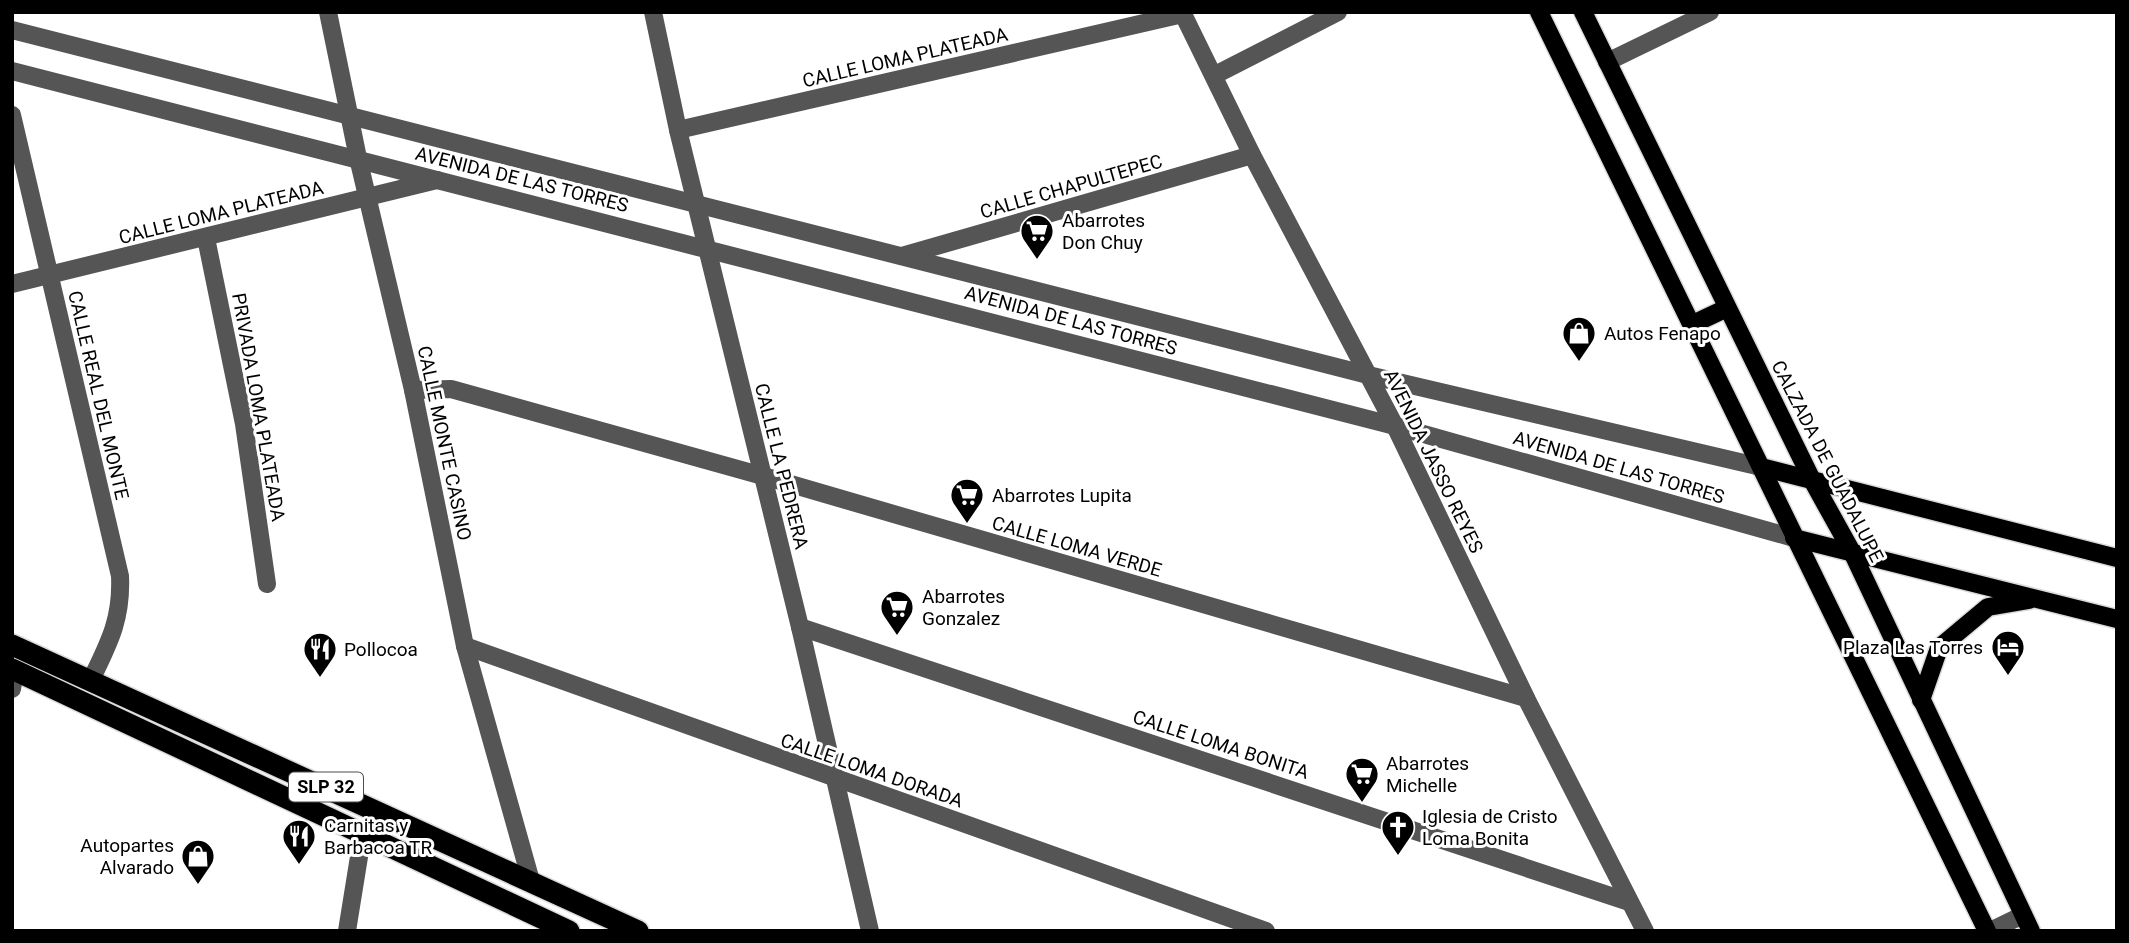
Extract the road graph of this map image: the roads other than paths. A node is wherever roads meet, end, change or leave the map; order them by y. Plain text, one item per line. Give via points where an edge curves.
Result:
1 (328, 12) edge
2 (653, 12) edge
3 (1338, 12) edge
4 (1539, 12) edge
5 (1583, 12) edge
6 (1710, 12) edge
7 (1182, 13) edge
8 (12, 30) edge
9 (1607, 62) junction
10 (12, 71) edge
11 (1215, 75) junction
12 (12, 115) edge
13 (351, 116) junction
14 (678, 130) junction
15 (1252, 155) junction
16 (358, 159) junction
17 (440, 179) junction
18 (368, 198) junction
19 (696, 204) junction
20 (206, 238) junction
21 (706, 248) junction
22 (902, 256) junction
23 (50, 274) junction
24 (12, 284) edge
25 (1727, 307) junction
26 (1693, 324) junction
27 (1368, 375) junction
28 (413, 390) junction
29 (1395, 426) junction
30 (1761, 467) junction
31 (763, 476) junction
32 (1812, 480) junction
33 (1794, 538) junction
34 (1852, 552) junction
35 (2117, 558) edge
36 (267, 583) dead end
37 (2037, 599) junction
38 (2116, 617) edge
39 (800, 627) junction
40 (12, 645) edge
41 (465, 646) junction
42 (13, 676) edge
43 (91, 680) junction
44 (1526, 698) junction
45 (1921, 700) junction
46 (833, 779) junction
47 (363, 832) junction
48 (531, 881) junction
49 (1629, 902) junction
50 (2027, 923) edge
51 (347, 931) edge
52 (569, 931) edge
53 (638, 931) edge
54 (870, 931) edge
55 (1266, 931) edge
56 (1646, 931) edge
57 (1989, 931) edge

1 - 13 street, CALLE MONTE CASINO
2 - 14 street, CALLE LA PEDRERA
3 - 11 street
4 - 26 main road
5 - 9 main road, CALZADA DE GUADALUPE
6 - 9 street
7 - 11 street, AVENIDA JASSO REYES
7 - 14 street, CALLE LOMA PLATEADA
8 - 13 street, AVENIDA DE LAS TORRES
9 - 25 main road, CALZADA DE GUADALUPE
10 - 16 street, AVENIDA DE LAS TORRES
11 - 15 street, AVENIDA JASSO REYES
12 - 23 street, CALLE REAL DEL MONTE
13 - 16 street, CALLE MONTE CASINO
13 - 19 street, AVENIDA DE LAS TORRES
14 - 19 street, CALLE LA PEDRERA
15 - 22 street, CALLE CHAPULTEPEC
15 - 27 street, AVENIDA JASSO REYES
16 - 17 street, AVENIDA DE LAS TORRES
16 - 18 street, CALLE MONTE CASINO
17 - 18 street, CALLE LOMA PLATEADA
17 - 21 street, AVENIDA DE LAS TORRES
18 - 20 street, CALLE LOMA PLATEADA
18 - 28 street, CALLE MONTE CASINO
19 - 21 street, CALLE LA PEDRERA
19 - 22 street, AVENIDA DE LAS TORRES
20 - 23 street, CALLE LOMA PLATEADA
20 - 36 street, PRIVADA LOMA PLATEADA via 244,424
21 - 29 street, AVENIDA DE LAS TORRES
21 - 31 street, CALLE LA PEDRERA
22 - 27 street, AVENIDA DE LAS TORRES
23 - 24 street, CALLE LOMA PLATEADA
23 - 43 street, CALLE REAL DEL MONTE via 120,576 116,629
25 - 26 main road
25 - 32 main road, CALZADA DE GUADALUPE
26 - 30 main road
27 - 29 street, AVENIDA JASSO REYES
27 - 30 street, AVENIDA DE LAS TORRES
28 - 31 street, CALLE LOMA VERDE via 451,389
28 - 41 street, CALLE MONTE CASINO
29 - 33 street, AVENIDA DE LAS TORRES
29 - 44 street, AVENIDA JASSO REYES
30 - 32 main road, AVENIDA DE LAS TORRES
30 - 33 main road
31 - 39 street, CALLE LA PEDRERA
31 - 44 street, CALLE LOMA VERDE
32 - 34 main road, CALZADA DE GUADALUPE
32 - 35 main road, AVENIDA DE LAS TORRES
33 - 34 main road, AVENIDA DE LAS TORRES
33 - 57 main road
34 - 37 main road, AVENIDA DE LAS TORRES
34 - 45 main road, CALZADA DE GUADALUPE
37 - 38 main road, AVENIDA DE LAS TORRES
37 - 45 main road via 1988,607 1939,649
39 - 46 street, CALLE LA PEDRERA
39 - 49 street, CALLE LOMA BONITA
40 - 43 highway, SLP 32
41 - 46 street, CALLE LOMA DORADA
41 - 48 street, CALLE MONTE CASINO
42 - 47 highway, SLP 32
43 - 48 highway, SLP 32
44 - 49 street, AVENIDA JASSO REYES
45 - 50 main road, CALZADA DE GUADALUPE
46 - 54 street, CALLE LA PEDRERA
46 - 55 street, CALLE LOMA DORADA
47 - 51 street
47 - 52 highway, SLP 32
48 - 53 highway, SLP 32
49 - 56 street, AVENIDA JASSO REYES
50 - 57 street

